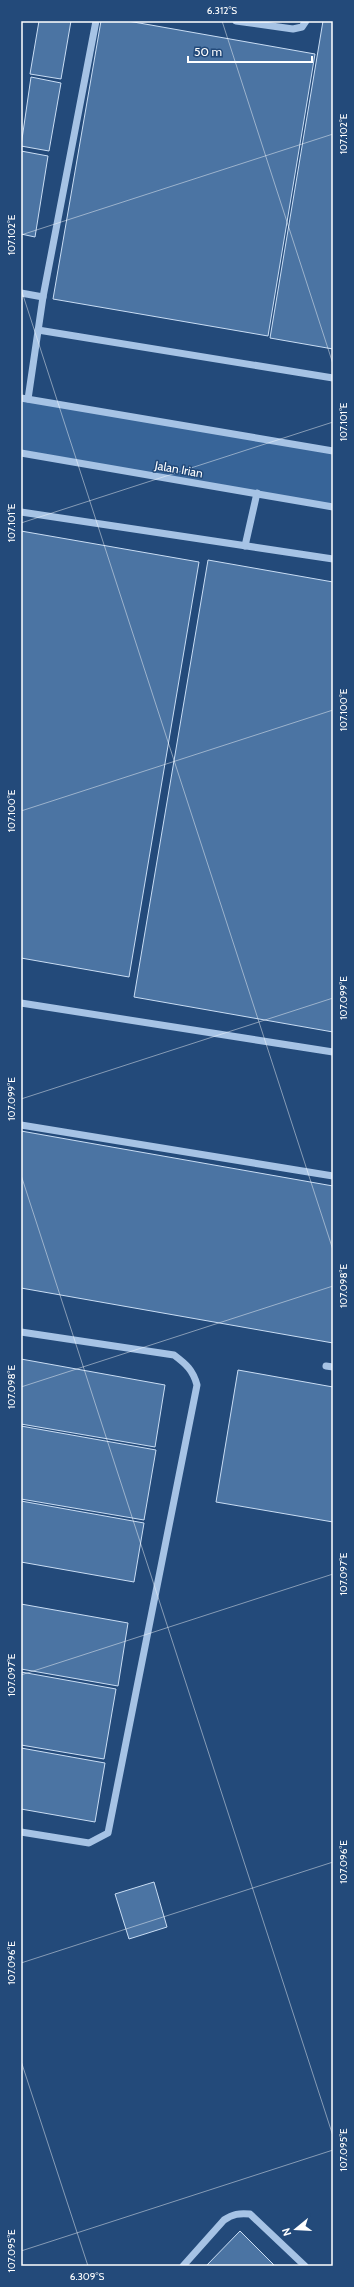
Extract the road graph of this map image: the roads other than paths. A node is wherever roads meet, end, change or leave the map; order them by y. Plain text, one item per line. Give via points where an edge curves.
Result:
1 (96, 21) edge
2 (236, 21) edge
3 (306, 21) edge
4 (21, 293) edge
5 (43, 297) junction
6 (38, 330) junction
7 (333, 378) edge
8 (25, 398) edge
9 (333, 451) edge
10 (21, 453) edge
11 (257, 493) junction
12 (333, 507) edge
13 (21, 512) edge
14 (245, 546) junction
15 (333, 559) edge
16 (21, 1003) edge
17 (333, 1052) edge
18 (21, 1125) edge
19 (333, 1176) edge
20 (21, 1332) edge
21 (21, 1832) edge
22 (183, 2266) edge
23 (305, 2266) edge

1 - 5 street
2 - 3 street via 293,29 302,27
4 - 5 street
5 - 6 street
6 - 7 street
6 - 8 street via 33,369
8 - 9 street
10 - 11 street, Jalan Irian
11 - 12 street, Jalan Irian
11 - 14 street
13 - 14 street
14 - 15 street
16 - 17 street
18 - 19 street
20 - 21 street via 174,1355 189,1367 197,1385 108,1832 89,1843
22 - 23 street via 224,2220 241,2213 250,2214

